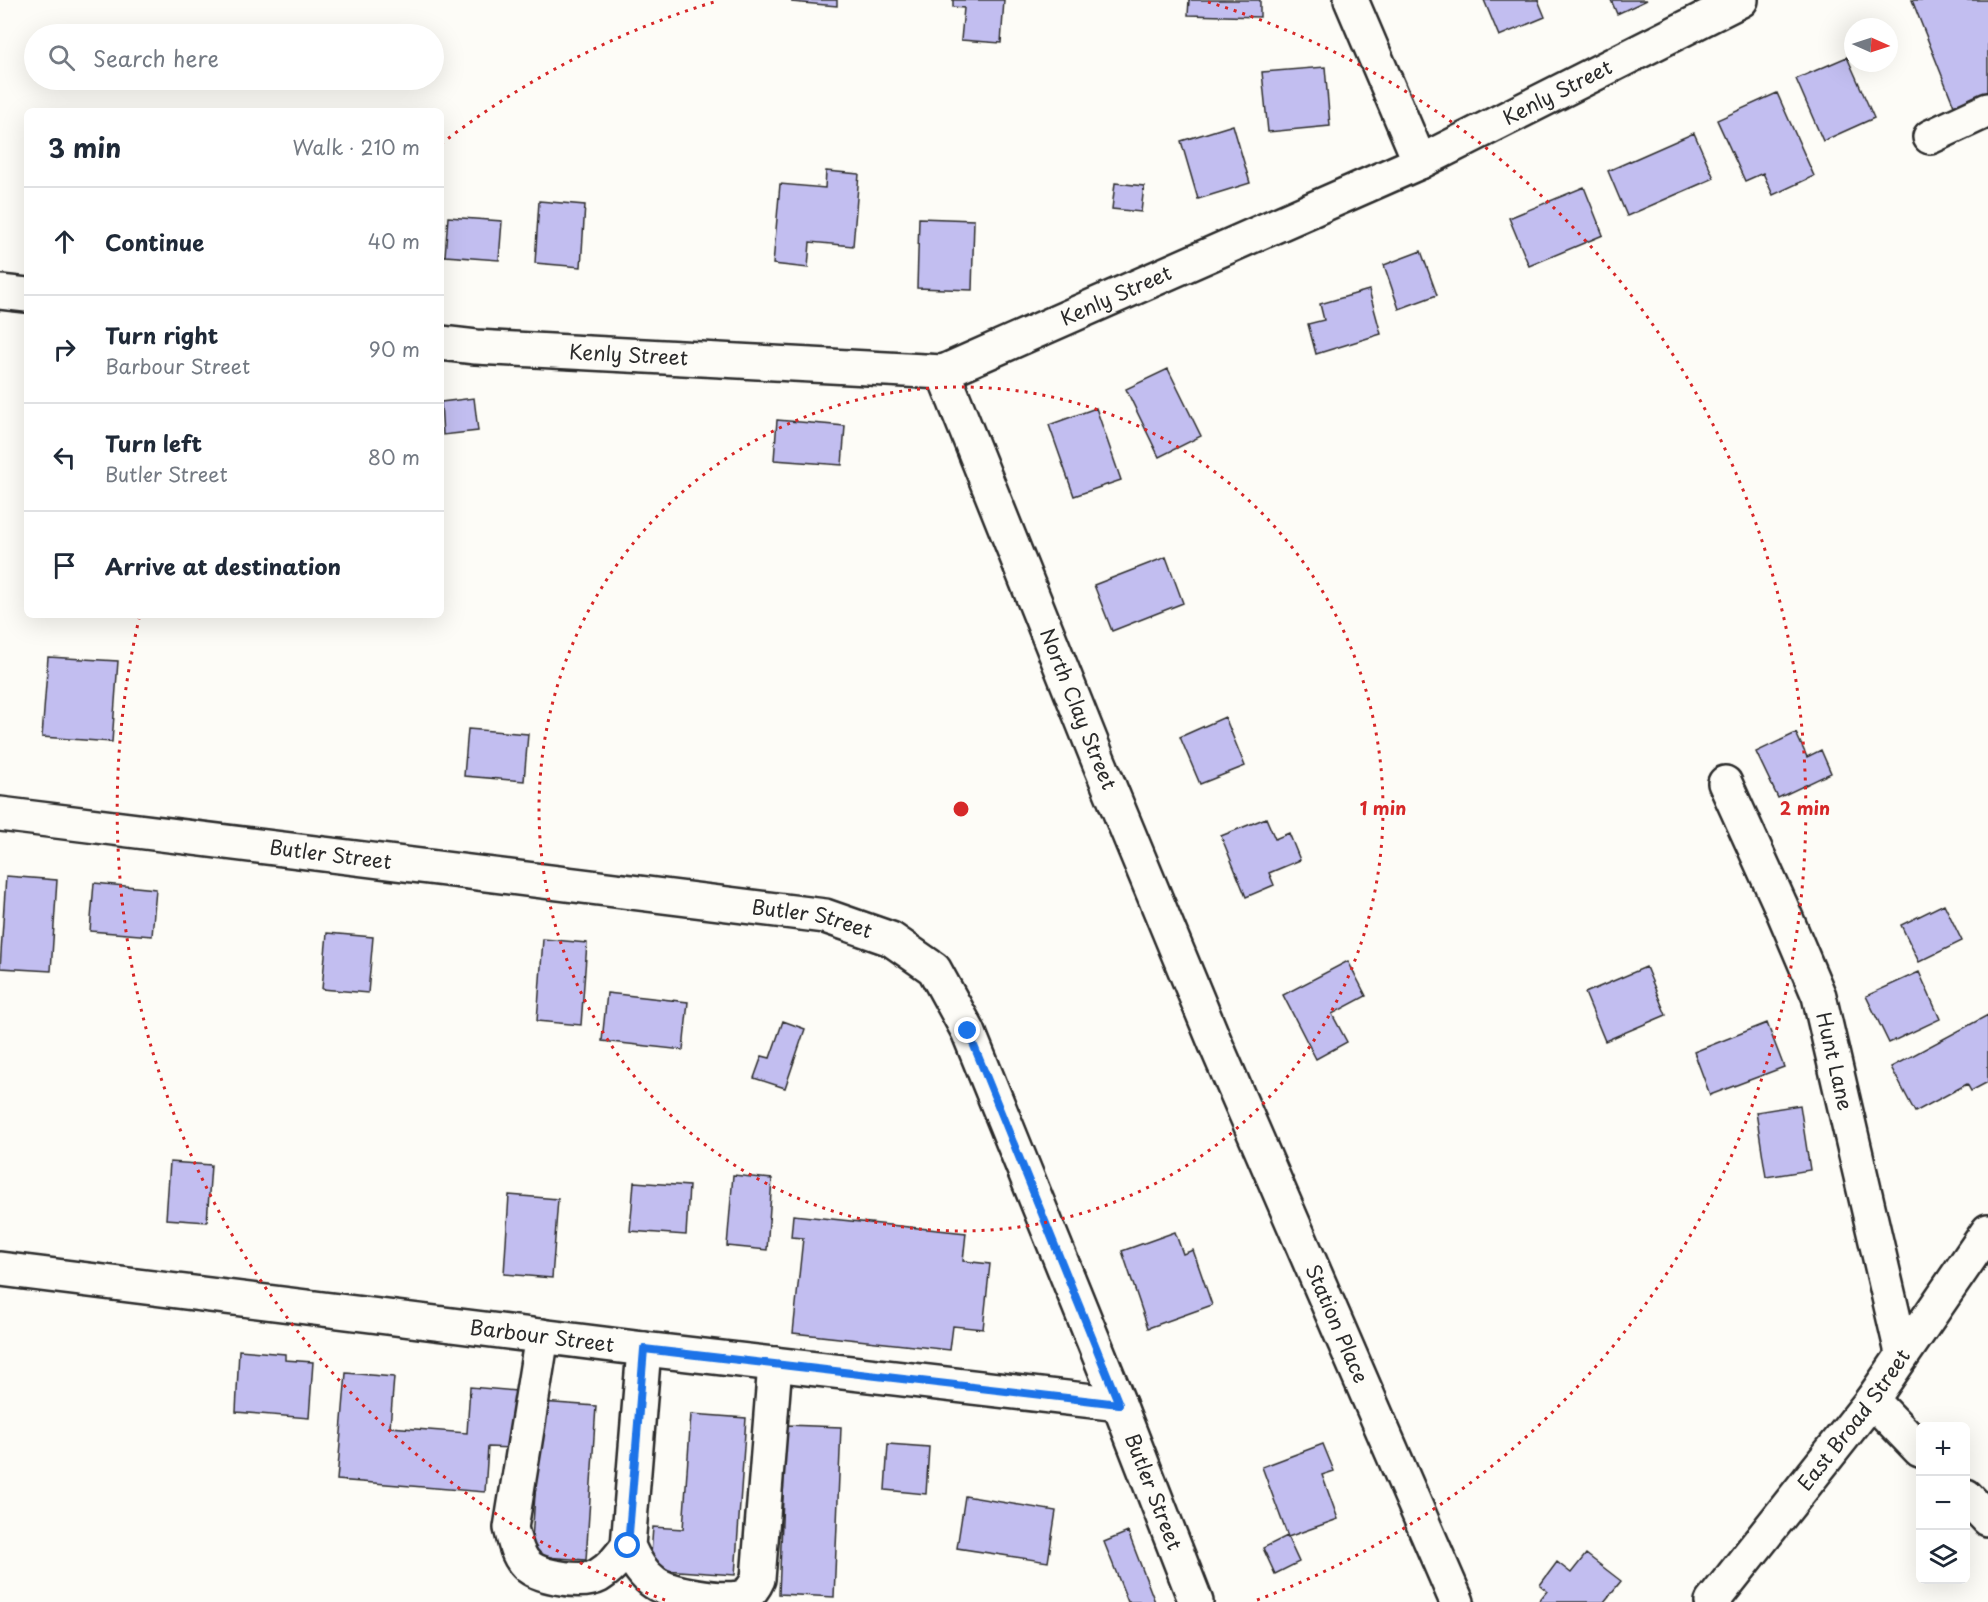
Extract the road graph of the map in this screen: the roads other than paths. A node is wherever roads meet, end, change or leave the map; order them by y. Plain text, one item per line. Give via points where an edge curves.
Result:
1 (1351, 0) edge
2 (1742, 0) edge
3 (1988, 110) edge
4 (1930, 137) dead end
5 (1420, 162) junction
6 (0, 292) edge
7 (24, 295) edge
8 (444, 343) edge
9 (944, 372) junction
10 (1725, 783) dead end
11 (0, 814) edge
12 (1216, 1045) joint
13 (1988, 1231) edge
14 (0, 1269) edge
15 (542, 1336) junction
16 (644, 1349) junction
17 (1902, 1353) junction
18 (775, 1364) junction
19 (1872, 1400) junction
20 (1119, 1404) junction
21 (1916, 1446) edge
22 (1970, 1501) edge
23 (1988, 1520) edge
24 (628, 1546) junction
25 (1196, 1602) edge
26 (1457, 1602) edge
27 (1712, 1602) edge

1 - 5 street
2 - 5 street, Kenly Street
3 - 4 street
5 - 9 street, Kenly Street
6 - 7 street
8 - 9 street, Kenly Street
9 - 12 street, North Clay Street
10 - 17 street, Hunt Lane via 1819,996
11 - 20 street, Butler Street via 825,916 891,939 934,969 968,1031
12 - 26 street, Station Place
13 - 17 street, East Broad Street
14 - 15 street, Barbour Street
15 - 16 street, Barbour Street
15 - 24 street via 511,1528 518,1552 529,1566 542,1573 595,1578 612,1566
16 - 18 street, Barbour Street
16 - 24 street
17 - 19 street, East Broad Street
18 - 20 street, Barbour Street
18 - 24 street via 758,1580 752,1591 740,1598 705,1597 656,1584 636,1563
19 - 21 street
19 - 27 street, East Broad Street
20 - 25 street, Butler Street
22 - 23 street

